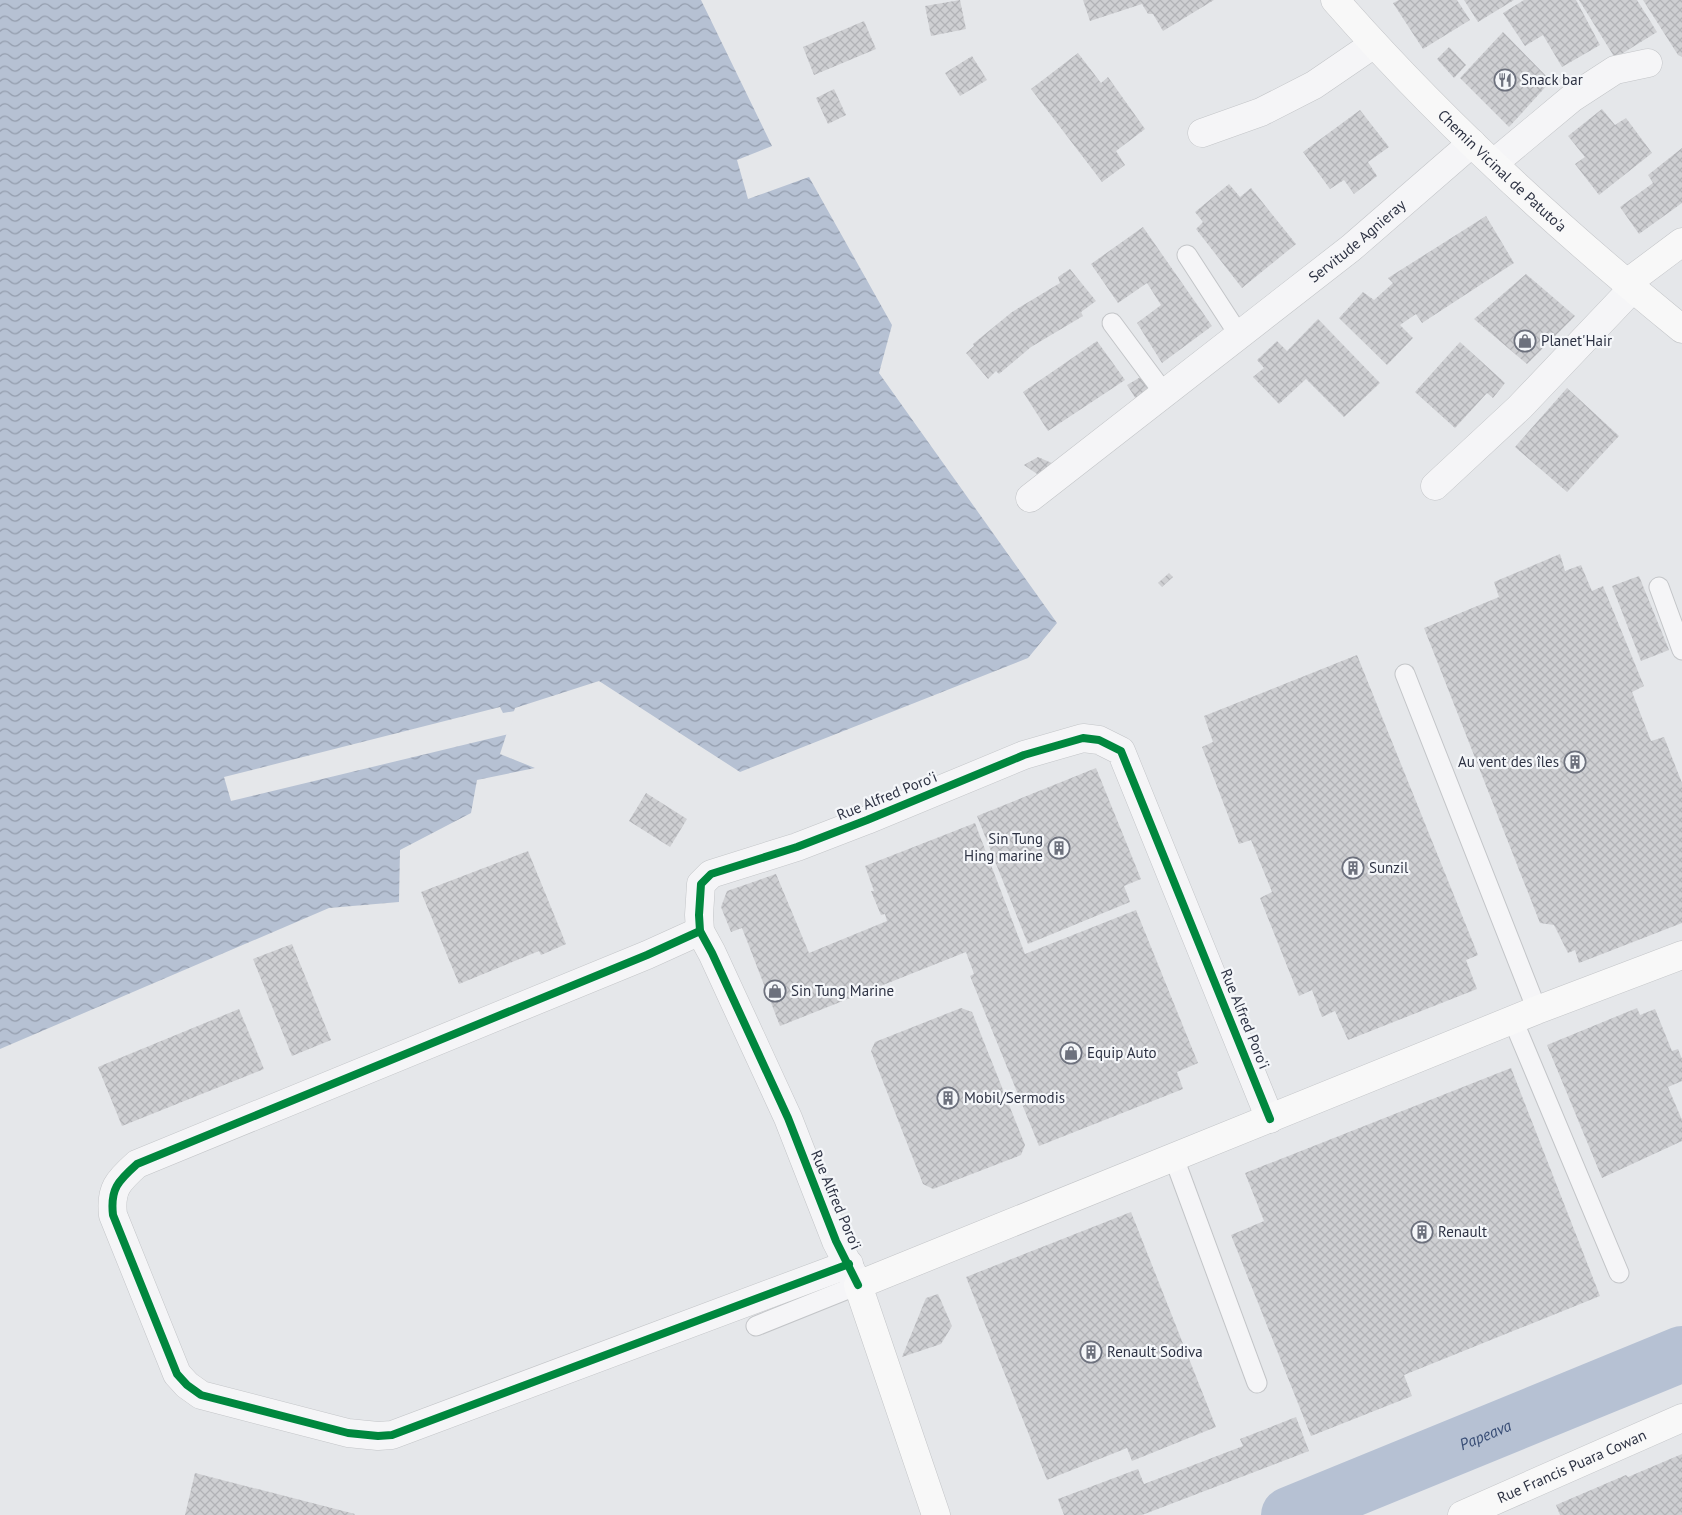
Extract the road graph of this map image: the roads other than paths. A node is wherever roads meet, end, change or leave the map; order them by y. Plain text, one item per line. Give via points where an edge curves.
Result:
1 (1335, 0) edge
2 (1374, 44) junction
3 (1648, 63) dead end
4 (1202, 133) dead end
5 (1472, 143) junction
6 (1494, 163) junction
7 (1682, 242) edge
8 (1187, 255) dead end
9 (1630, 286) junction
10 (1112, 323) dead end
11 (1682, 329) edge
12 (1239, 335) junction
13 (1164, 393) junction
14 (1435, 486) dead end
15 (1030, 498) dead end
16 (1659, 588) dead end
17 (1682, 650) edge
18 (1405, 674) dead end
19 (700, 931) junction
20 (1682, 955) edge
21 (1525, 1015) junction
22 (1270, 1119) junction
23 (1174, 1158) junction
24 (1619, 1273) dead end
25 (853, 1274) junction
26 (756, 1326) dead end
27 (1257, 1382) dead end
28 (1682, 1418) edge
29 (1496, 1508) edge
30 (936, 1515) edge
31 (1462, 1515) edge

1 - 2 main road, Chemin Vicinal de Patuto'a
2 - 4 street via 1314,85 1261,112
2 - 5 main road, Chemin Vicinal de Patuto'a
3 - 6 street via 1615,70 1572,98
5 - 6 main road, Chemin Vicinal de Patuto'a
5 - 12 street, Servitude Agnieray via 1351,248
6 - 9 main road, Chemin Vicinal de Patuto'a
7 - 9 main road
8 - 12 lane
9 - 11 main road, Chemin Vicinal de Patuto'a
9 - 14 street via 1520,407
10 - 13 lane
12 - 13 street, Servitude Agnieray
13 - 15 street, Servitude Agnieray
16 - 17 lane
18 - 21 lane
19 - 22 street, Rue Alfred Poro'i via 699,895 701,884 710,874 797,847 1024,755 1083,738 1099,740 1121,751
19 - 25 street, Rue Alfred Poro'i via 788,1118 836,1241
19 - 25 street via 137,1164 120,1180 111,1198 113,1215 177,1374 201,1395 348,1433 392,1435
20 - 21 main road
21 - 22 main road
21 - 24 lane
22 - 23 main road
23 - 25 main road
23 - 27 lane
25 - 26 lane
25 - 30 main road, Rue Alfred Poro'i
28 - 29 main road, Rue Francis Puara Cowan
29 - 31 main road, Rue Francis Puara Cowan

